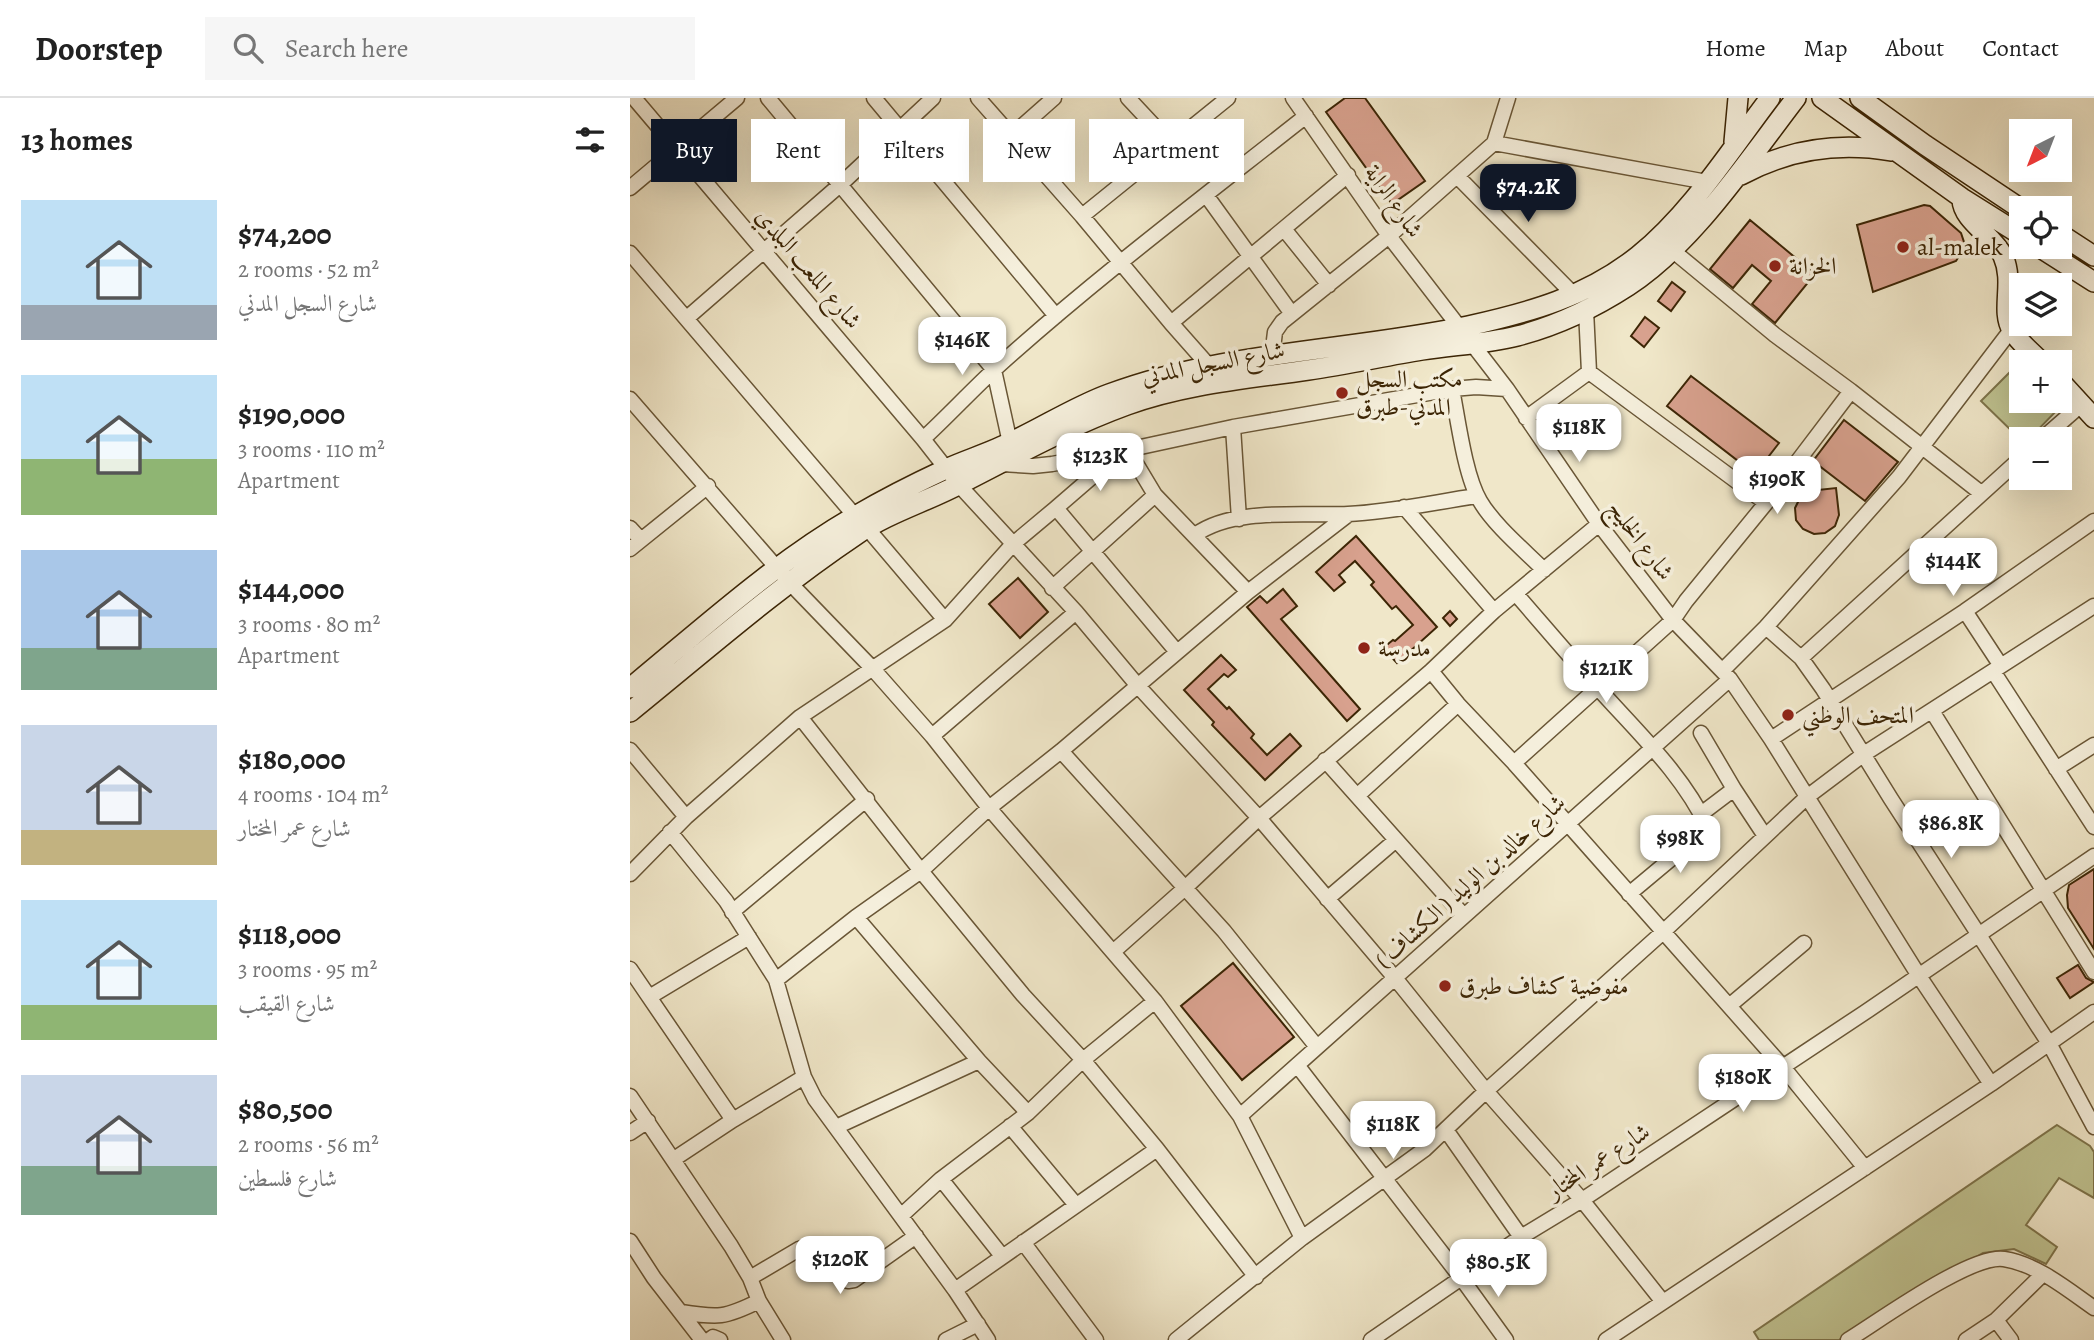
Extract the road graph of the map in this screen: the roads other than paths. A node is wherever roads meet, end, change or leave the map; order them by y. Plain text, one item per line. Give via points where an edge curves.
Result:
1 (634, 98) edge
2 (737, 98) edge
3 (768, 98) edge
4 (874, 98) edge
5 (933, 98) edge
6 (978, 98) edge
7 (1054, 98) edge
8 (1128, 98) edge
9 (1228, 98) edge
10 (1293, 98) edge
11 (1508, 98) edge
12 (1738, 98) edge
13 (1770, 98) edge
14 (1796, 98) edge
15 (1822, 98) edge
16 (1860, 98) edge
17 (1306, 117) junction
18 (652, 119) edge
19 (712, 119) edge
20 (890, 119) edge
21 (911, 119) edge
22 (997, 119) edge
23 (1031, 119) edge
24 (1148, 119) edge
25 (1202, 119) edge
26 (1494, 143) junction
27 (1734, 145) junction
28 (1897, 152) junction
29 (859, 167) edge
30 (651, 170) edge
31 (1348, 175) junction
32 (1457, 176) junction
33 (1734, 178) junction
34 (1707, 181) junction
35 (707, 182) edge
36 (943, 182) edge
37 (1052, 182) edge
38 (1124, 182) edge
39 (841, 184) junction
40 (630, 188) edge
41 (1206, 195) junction
42 (1962, 198) junction
43 (2009, 201) edge
44 (1082, 216) junction
45 (2009, 228) edge
46 (1284, 229) junction
47 (1389, 236) junction
48 (2072, 242) edge
49 (764, 250) junction
50 (1672, 250) junction
51 (630, 253) edge
52 (1251, 256) junction
53 (2094, 256) edge
54 (2058, 259) edge
55 (1121, 262) junction
56 (2094, 282) edge
57 (1329, 285) junction
58 (1580, 303) junction
59 (1292, 314) junction
60 (1056, 316) junction
61 (687, 318) junction
62 (1171, 323) junction
63 (2009, 323) edge
64 (1460, 327) junction
65 (2009, 333) edge
66 (2017, 336) edge
67 (1472, 344) junction
68 (2030, 350) edge
69 (1272, 356) junction
70 (1209, 366) junction
71 (994, 370) junction
72 (1589, 372) junction
73 (1507, 389) junction
74 (1452, 390) junction
75 (1851, 391) junction
76 (2072, 394) edge
77 (630, 399) edge
78 (2088, 411) edge
79 (1526, 418) junction
80 (1233, 427) junction
81 (2062, 427) edge
82 (923, 439) junction
83 (1010, 443) junction
84 (1923, 446) junction
85 (1122, 451) junction
86 (997, 463) junction
87 (947, 468) junction
88 (2009, 468) edge
89 (959, 485) junction
90 (708, 486) junction
91 (1981, 493) junction
92 (1155, 495) junction
93 (1477, 496) junction
94 (1766, 503) junction
95 (1404, 507) junction
96 (1056, 508) junction
97 (1349, 514) junction
98 (1239, 519) junction
99 (2094, 521) edge
100 (861, 522) junction
101 (1599, 524) junction
102 (630, 528) edge
103 (1195, 535) junction
104 (1013, 544) junction
105 (635, 545) edge
106 (1093, 551) junction
107 (1544, 570) junction
108 (784, 575) junction
109 (1052, 588) junction
110 (1248, 592) junction
111 (1516, 594) junction
112 (2094, 606) edge
113 (1494, 611) junction
114 (1965, 611) junction
115 (1076, 612) junction
116 (945, 620) junction
117 (1673, 620) junction
118 (1766, 627) junction
119 (1177, 652) junction
120 (1801, 658) junction
121 (873, 669) junction
122 (1997, 669) junction
123 (1431, 671) junction
124 (1726, 675) junction
125 (1138, 686) junction
126 (630, 688) edge
127 (1598, 688) junction
128 (1829, 701) junction
129 (1458, 704) junction
130 (1932, 711) junction
131 (630, 712) edge
132 (800, 716) junction
133 (1701, 733) dead end
134 (932, 736) junction
135 (1771, 739) junction
136 (2094, 745) edge
137 (1654, 747) junction
138 (630, 750) edge
139 (1061, 751) junction
140 (1864, 754) junction
141 (1325, 760) junction
142 (1514, 763) junction
143 (2056, 769) junction
144 (1734, 789) junction
145 (1357, 796) junction
146 (1807, 797) junction
147 (867, 799) junction
148 (989, 808) junction
149 (1701, 814) junction
150 (686, 817) junction
151 (1259, 818) junction
152 (1568, 824) junction
153 (2094, 827) edge
154 (670, 832) junction
155 (1765, 836) junction
156 (1396, 840) junction
157 (2094, 856) edge
158 (921, 871) junction
159 (630, 874) edge
160 (1185, 888) junction
161 (2043, 891) junction
162 (1629, 894) junction
163 (1327, 898) junction
164 (732, 912) junction
165 (1464, 916) junction
166 (856, 918) junction
167 (1663, 932) junction
168 (1979, 934) junction
169 (750, 937) junction
170 (1804, 943) dead end
171 (1113, 952) junction
172 (630, 969) edge
173 (2094, 972) edge
174 (1919, 976) junction
175 (1395, 978) junction
176 (776, 979) junction
177 (651, 996) junction
178 (1155, 1002) junction
179 (1729, 1006) junction
180 (2094, 1012) edge
181 (2050, 1045) junction
182 (1317, 1047) junction
183 (1083, 1060) junction
184 (979, 1061) junction
185 (1297, 1065) junction
186 (1783, 1067) junction
187 (804, 1077) junction
188 (1991, 1084) junction
189 (1486, 1091) junction
190 (630, 1096) edge
191 (1028, 1113) junction
192 (1240, 1116) junction
193 (733, 1120) junction
194 (648, 1121) junction
195 (1010, 1126) junction
196 (836, 1127) junction
197 (2094, 1127) edge
198 (1446, 1130) junction
199 (630, 1133) edge
200 (1157, 1149) junction
201 (674, 1158) junction
202 (1865, 1168) junction
203 (1384, 1178) junction
204 (941, 1180) junction
205 (1582, 1200) junction
206 (1076, 1205) junction
207 (902, 1215) junction
208 (916, 1236) junction
209 (1521, 1237) junction
210 (1302, 1238) junction
211 (630, 1241) edge
212 (1023, 1242) junction
213 (1002, 1256) junction
214 (2043, 1275) junction
215 (1256, 1277) junction
216 (750, 1278) junction
217 (1462, 1279) junction
218 (955, 1290) junction
219 (759, 1301) junction
220 (1663, 1302) junction
221 (2094, 1308) edge
222 (681, 1312) junction
223 (1996, 1320) junction
224 (978, 1324) junction
225 (702, 1340) edge
226 (709, 1340) edge
227 (720, 1340) edge
228 (783, 1340) edge
229 (946, 1340) edge
230 (988, 1340) edge
231 (1096, 1340) edge
232 (1176, 1340) edge
233 (1371, 1340) edge
234 (1506, 1340) edge
235 (1606, 1340) edge
236 (1847, 1340) edge
237 (1966, 1340) edge
238 (2011, 1340) edge

1 - 18 street, شارع الملعب البلدي
2 - 19 street
3 - 39 street
4 - 20 street
5 - 21 street
6 - 22 street
7 - 23 street
8 - 24 street
9 - 25 street
10 - 17 street, شارع الراية
11 - 26 street
12 - 27 street
13 - 27 street, شارع السجل المدني
14 - 33 street, شارع السجل المدني
15 - 28 street
16 - 43 street
17 - 31 street, شارع الراية
17 - 41 street
26 - 32 street
26 - 34 street
27 - 34 street, شارع السجل المدني
28 - 33 street via 1860,147 1813,149 1785,155
28 - 42 street
29 - 39 street
30 - 40 street
31 - 46 street
31 - 47 street, شارع الراية
32 - 47 street
32 - 58 street
33 - 50 street, شارع السجل المدني
34 - 58 street, شارع السجل المدني via 1637,257
35 - 49 street, شارع الملعب البلدي
36 - 60 street
37 - 44 street
38 - 44 street
39 - 49 street
39 - 71 street
41 - 52 street
41 - 55 street
42 - 45 street
42 - 63 street via 1965,213 1994,241 2009,272
44 - 55 street
46 - 52 street
46 - 57 street
47 - 57 street
47 - 64 street, شارع الراية
48 - 53 street
49 - 61 street
49 - 82 street, شارع الملعب البلدي
50 - 58 street, شارع السجل المدني via 1631,284
50 - 75 street
51 - 61 street
52 - 59 street
52 - 62 street
54 - 56 street
55 - 60 street
55 - 62 street
57 - 59 street
58 - 64 street, شارع السجل المدني
58 - 67 street, شارع السجل المدني via 1548,326
58 - 72 street
59 - 69 street via 1278,327
60 - 71 street
61 - 100 street
62 - 70 street
64 - 67 street, شارع الخليج
64 - 69 street, شارع السجل المدني
65 - 84 street, شارع خالد بن الوليد ( الكشاف )
66 - 68 street
67 - 73 street, شارع الخليج
67 - 86 street, شارع السجل المدني via 1186,387 1124,406
69 - 70 street, شارع السجل المدني
70 - 83 street, شارع السجل المدني via 1106,394
71 - 82 street
71 - 83 street
72 - 79 street
72 - 94 street
73 - 74 street
73 - 79 street, شارع الخليج
74 - 80 street
74 - 93 street
75 - 84 street
75 - 94 street
76 - 78 street
77 - 90 street
78 - 81 street
79 - 101 street, شارع الخليج
80 - 85 street
80 - 98 street
82 - 87 street, شارع الملعب البلدي
83 - 87 street, شارع السجل المدني
84 - 91 street
84 - 118 street, شارع خالد بن الوليد ( الكشاف )
85 - 86 street via 1033,466
85 - 92 street
85 - 96 street
86 - 89 street, شارع السجل المدني
87 - 89 street, شارع الملعب البلدي
87 - 100 street, شارع السجل المدني
88 - 91 street
89 - 100 street, شارع السجل المدني
89 - 104 street, شارع الملعب البلدي
90 - 105 street
90 - 108 street
91 - 120 street
92 - 103 street
92 - 106 street
93 - 95 street
93 - 107 street
94 - 117 street
95 - 97 street
95 - 113 street
96 - 104 street
96 - 106 street
97 - 98 street
97 - 110 street
98 - 103 street via 1213,523
99 - 114 street
100 - 108 street, شارع السجل المدني
100 - 116 street
101 - 107 street
101 - 117 street, شارع الخليج
102 - 105 street
103 - 110 street
104 - 109 street, شارع الملعب البلدي
104 - 116 street
106 - 109 street
106 - 119 street
107 - 111 street
108 - 121 street
108 - 126 street, شارع السجل المدني
108 - 131 street, شارع السجل المدني
109 - 115 street, شارع الملعب البلدي
110 - 119 street
111 - 113 street
111 - 127 street
112 - 122 street
113 - 123 street
114 - 122 street
114 - 128 street
115 - 125 street, شارع الملعب البلدي
115 - 134 street
116 - 121 street
117 - 124 street, شارع الخليج
117 - 127 street
118 - 120 street
118 - 124 street, شارع خالد بن الوليد ( الكشاف )
119 - 125 street
120 - 128 street
121 - 132 street
121 - 134 street
122 - 130 street
122 - 143 street
123 - 129 street
123 - 141 street
124 - 135 street, شارع الخليج
124 - 137 street, شارع خالد بن الوليد ( الكشاف )
125 - 139 street
125 - 151 street, شارع الملعب البلدي
127 - 137 street
127 - 142 street
128 - 135 street
128 - 140 street
129 - 142 street
129 - 145 street
130 - 140 street
130 - 161 street
132 - 147 street
132 - 150 street
133 - 144 street
134 - 148 street
135 - 146 street, شارع الخليج
136 - 143 street
137 - 149 street
137 - 152 street, شارع خالد بن الوليد ( الكشاف )
138 - 150 street
139 - 148 street
139 - 160 street
140 - 146 street
140 - 168 street
141 - 145 street
141 - 151 street
142 - 152 street
143 - 153 street
144 - 149 street
144 - 155 street
145 - 156 street
146 - 155 street
146 - 174 street, شارع الخليج
147 - 158 street
147 - 164 street
148 - 158 street
148 - 171 street
149 - 162 street via 1707,828
150 - 154 street
151 - 160 street
151 - 163 street, شارع الملعب البلدي
152 - 162 street
152 - 165 street, شارع خالد بن الوليد ( الكشاف )
154 - 159 street
154 - 164 street
155 - 167 street
156 - 163 street
156 - 165 street
157 - 161 street, شارع عمر المختار
158 - 166 street
158 - 183 street
160 - 171 street
160 - 182 street
161 - 168 street, شارع عمر المختار
161 - 173 street
162 - 167 street
163 - 175 street, شارع الملعب البلدي
164 - 169 street
165 - 175 street, شارع خالد بن الوليد ( الكشاف )
166 - 176 street
166 - 184 street
167 - 179 street
167 - 189 street
168 - 174 street, شارع عمر المختار
168 - 181 street
169 - 176 street
169 - 177 street
170 - 179 street
171 - 178 street
172 - 177 street
174 - 186 street, شارع عمر المختار
174 - 188 street, شارع الخليج
175 - 182 street, شارع خالد بن الوليد ( الكشاف )
175 - 189 street, شارع الملعب البلدي
176 - 187 street
177 - 193 street
178 - 183 street
178 - 192 street
179 - 186 street
180 - 181 street
181 - 188 street
181 - 197 street
182 - 185 street, شارع خالد بن الوليد ( الكشاف )
183 - 191 street
183 - 200 street
184 - 191 street
184 - 196 street
185 - 192 street, شارع خالد بن الوليد ( الكشاف )
185 - 203 street
186 - 202 street
186 - 205 street, شارع عمر المختار
187 - 193 street
187 - 196 street
188 - 202 street
189 - 198 street
189 - 205 street, شارع الملعب البلدي
190 - 194 street
191 - 195 street
192 - 210 street
193 - 201 street
194 - 199 street
194 - 201 street
195 - 204 street
195 - 206 street
196 - 207 street
198 - 203 street
198 - 209 street
200 - 206 street
200 - 215 street
201 - 216 street
202 - 220 street
203 - 210 street
203 - 217 street
204 - 207 street
204 - 213 street
205 - 209 street, شارع عمر المختار
205 - 220 street, شارع الملعب البلدي
206 - 212 street
207 - 208 street
208 - 216 street via 855,1280 848,1281 808,1246
208 - 218 street
209 - 217 street, شارع عمر المختار
210 - 215 street
211 - 222 street
212 - 213 street
212 - 231 street
213 - 218 street
214 - 221 street
214 - 223 street
214 - 236 street via 2003,1259 1982,1261
215 - 232 street
216 - 219 street
217 - 233 street, شارع عمر المختار
217 - 234 street
218 - 224 street
219 - 222 street via 716,1317
219 - 228 street
220 - 235 street
222 - 225 street
223 - 237 street
223 - 238 street
224 - 229 street
224 - 230 street
226 - 227 street

